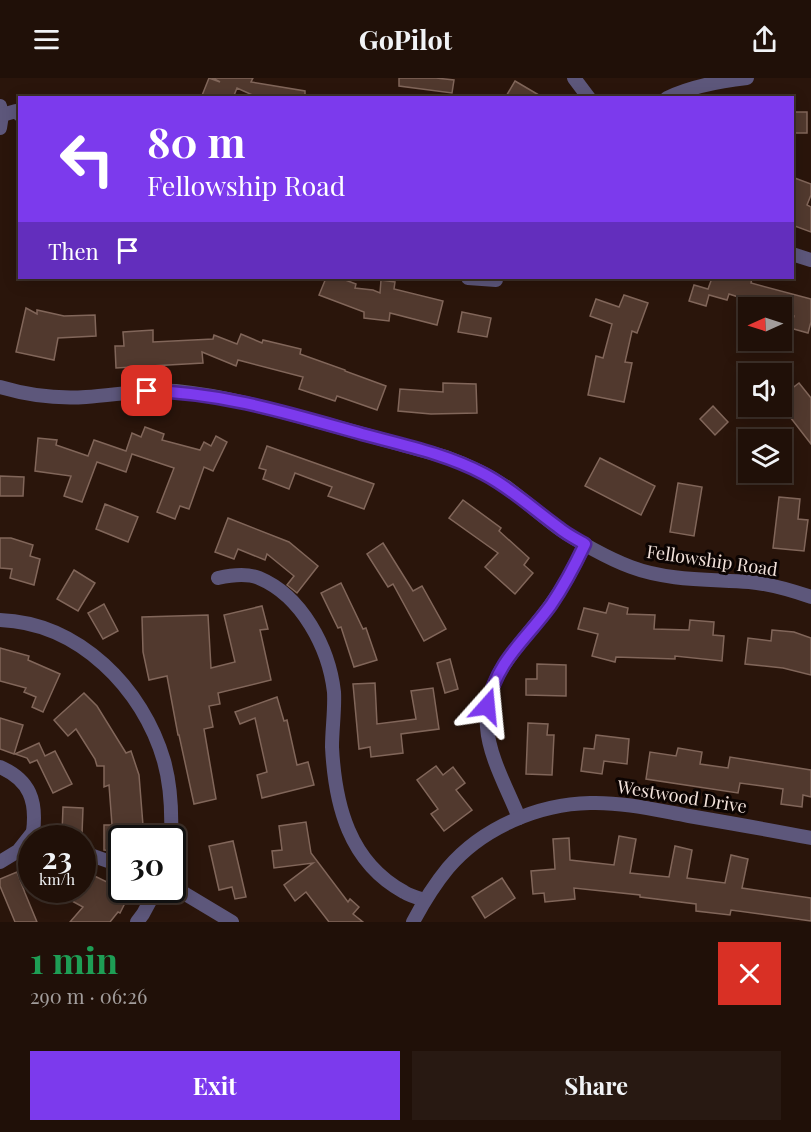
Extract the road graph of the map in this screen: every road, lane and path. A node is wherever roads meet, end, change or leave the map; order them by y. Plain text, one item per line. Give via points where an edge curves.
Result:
1 (574, 78) edge
2 (747, 78) edge
3 (588, 96) edge
4 (673, 96) edge
5 (18, 113) edge
6 (1, 116) edge
7 (794, 255) edge
8 (811, 261) edge
9 (482, 279) edge
10 (496, 280) dead end
11 (0, 387) edge
12 (585, 544) junction
13 (218, 578) dead end
14 (811, 597) edge
15 (0, 620) edge
16 (0, 767) edge
17 (519, 818) junction
18 (34, 825) edge
19 (171, 825) edge
20 (811, 838) edge
21 (18, 851) edge
22 (0, 862) edge
23 (186, 894) edge
24 (425, 900) junction
25 (148, 903) edge
26 (137, 922) edge
27 (232, 922) edge
28 (413, 922) edge

1 - 3 street
2 - 4 street
5 - 6 street
7 - 8 street
9 - 10 street
11 - 12 street, Fellowship Road via 54,397 174,391 269,408 462,463 485,474
12 - 14 street, Fellowship Road via 643,571 752,583
12 - 17 street via 557,596 512,652 491,689 486,727 490,748
13 - 24 street via 258,578 280,590 309,620 330,670 334,694 334,775 351,837 374,869 405,893
15 - 19 street via 27,624 70,640 105,665 124,686 141,710 164,762
16 - 18 street via 15,774 26,786 33,800
17 - 20 street, Westwood Drive via 561,806 609,803
17 - 24 street, Westwood Drive via 466,850
21 - 22 street
23 - 27 street
24 - 28 street, Westwood Drive
25 - 26 street

